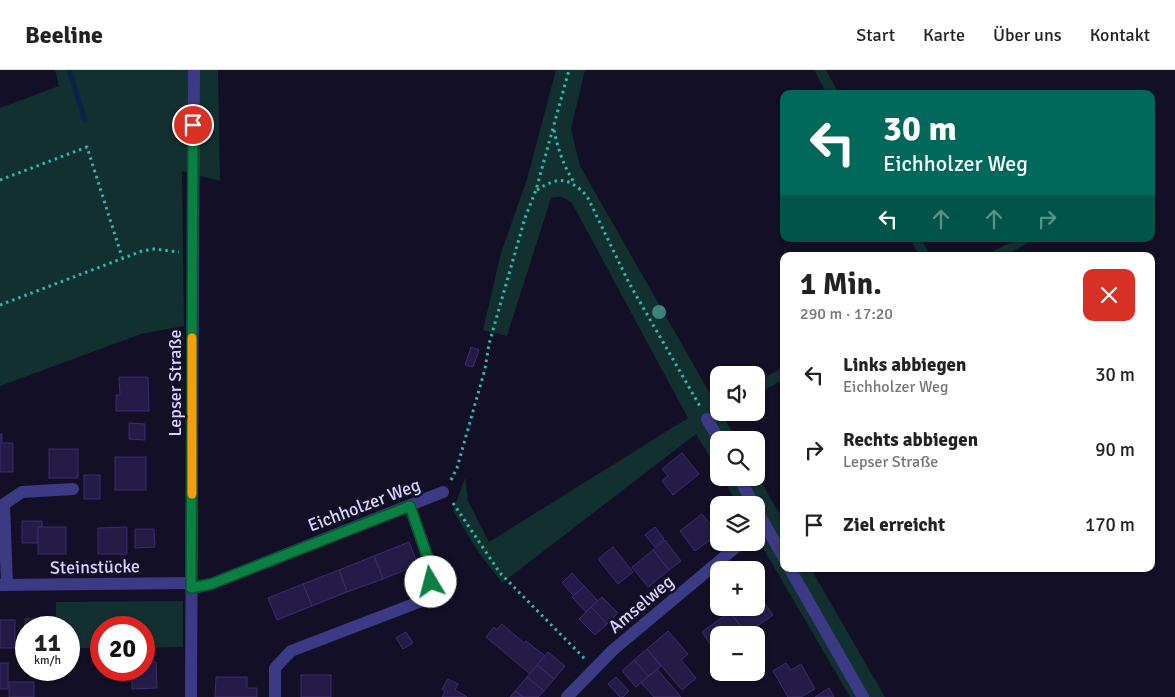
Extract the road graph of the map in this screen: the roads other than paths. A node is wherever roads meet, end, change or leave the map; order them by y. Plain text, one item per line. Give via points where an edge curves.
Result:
1 (194, 70) edge
2 (707, 419) road end
3 (714, 431) edge
4 (73, 490) dead end
5 (443, 492) road end
6 (410, 506) junction
7 (765, 533) edge
8 (731, 551) edge
9 (780, 553) edge
10 (792, 572) edge
11 (3, 585) edge
12 (191, 585) junction
13 (191, 697) edge
14 (275, 697) edge
15 (567, 697) edge
16 (863, 697) edge

1 - 12 street, Lepser Straße
2 - 3 street
4 - 11 street via 22,492 4,504
5 - 6 street, Eichholzer Weg
6 - 12 street, Eichholzer Weg via 211,584
6 - 14 street via 431,567 431,582 419,602 291,651 275,668
7 - 9 street
8 - 15 street, Amselweg via 626,639
10 - 16 street
11 - 12 street, Steinstücke
12 - 13 street, Lepser Straße

